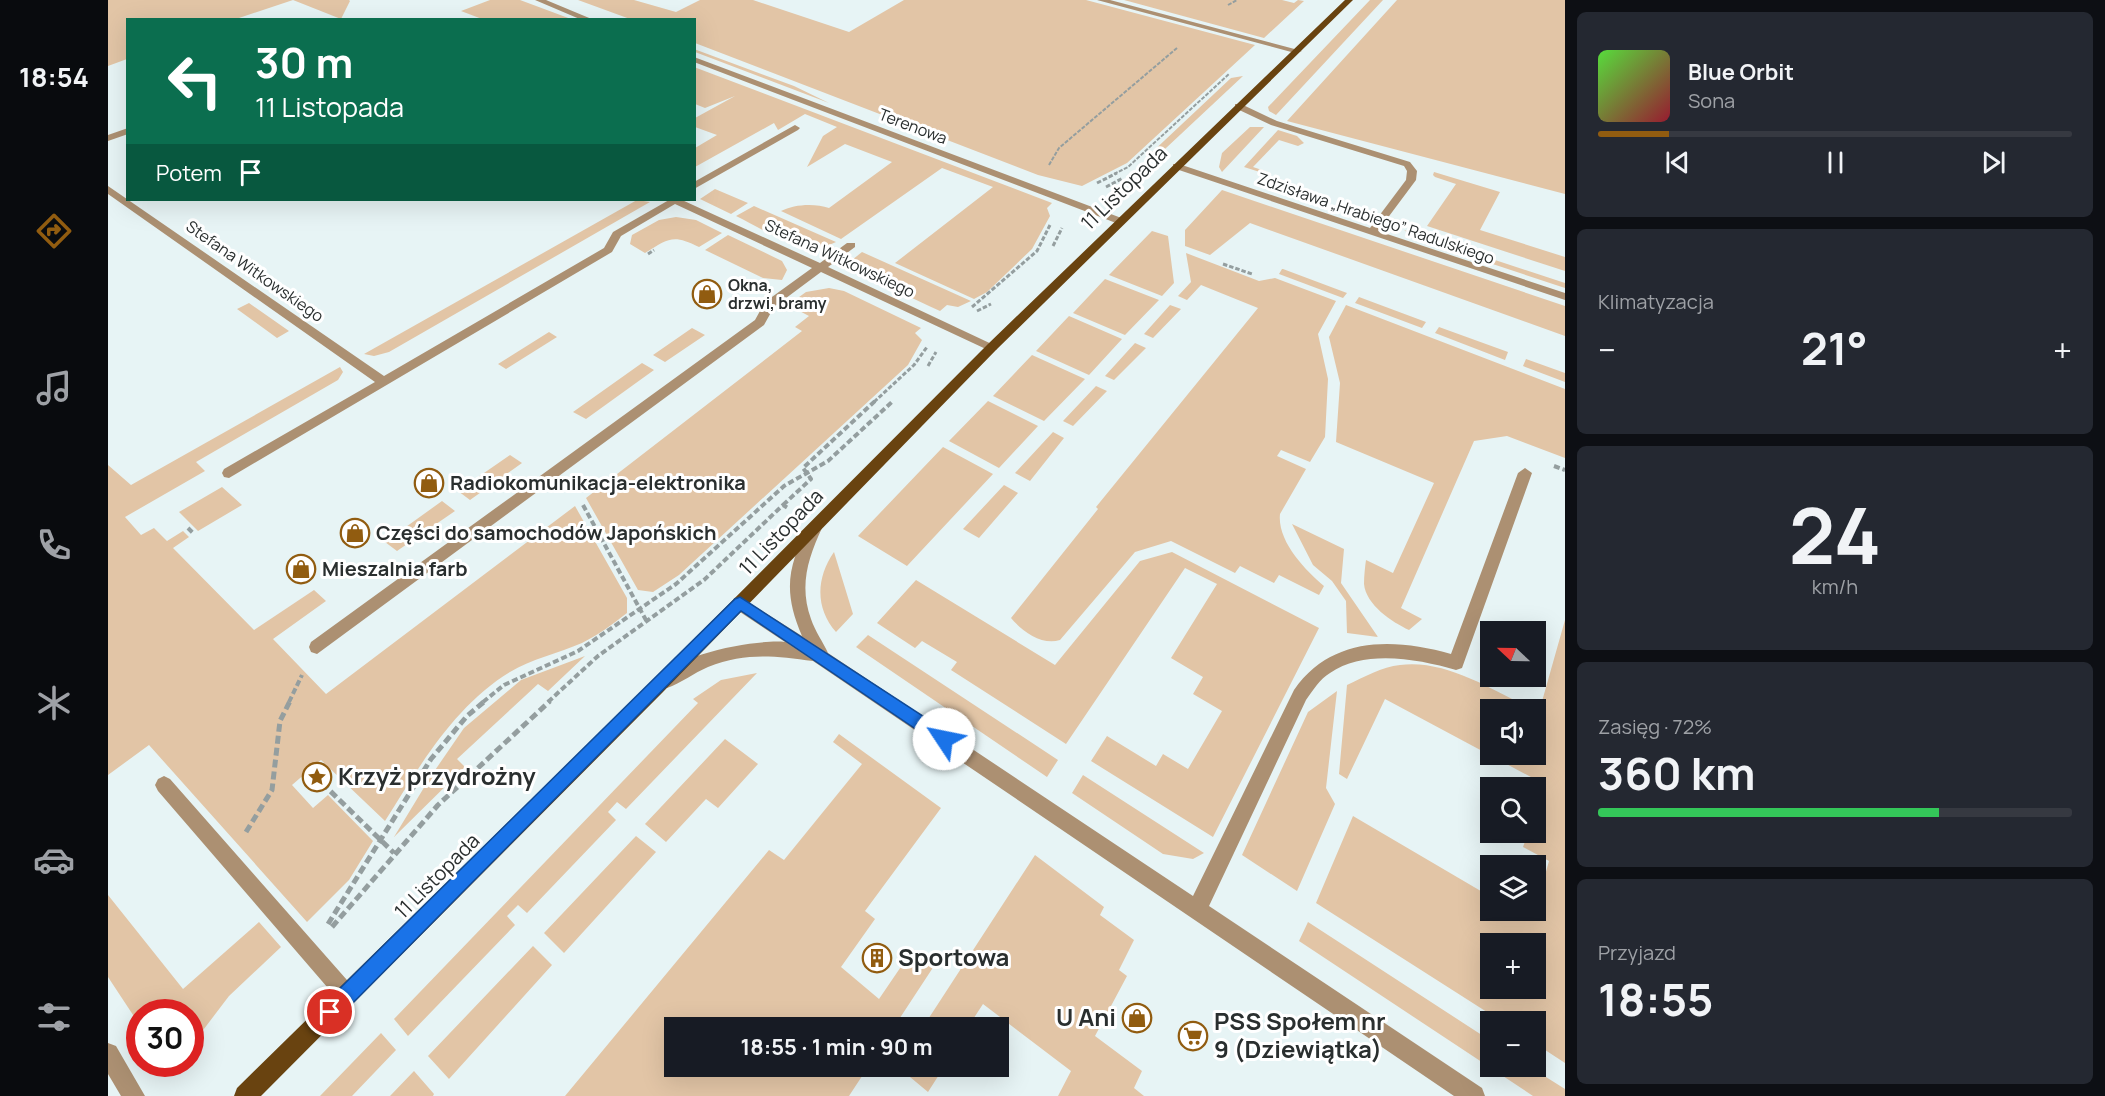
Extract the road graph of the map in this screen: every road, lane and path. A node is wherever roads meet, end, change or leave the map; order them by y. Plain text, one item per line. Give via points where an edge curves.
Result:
1 (539, 0) edge
2 (1101, 0) edge
3 (1349, 0) edge
4 (585, 18) edge
5 (1184, 41) dead end
6 (1298, 51) junction
7 (696, 60) edge
8 (1228, 75) dead end
9 (1238, 106) junction
10 (795, 128) dead end
11 (126, 132) edge
12 (108, 138) edge
13 (1141, 160) dead end
14 (1176, 166) junction
15 (1046, 172) dead end
16 (1124, 177) dead end
17 (696, 185) edge
18 (108, 189) edge
19 (673, 201) edge
20 (677, 201) edge
21 (1082, 206) junction
22 (1120, 221) junction
23 (1372, 232) junction
24 (851, 245) dead end
25 (654, 250) dead end
26 (1049, 253) dead end
27 (648, 254) dead end
28 (1223, 264) dead end
29 (820, 267) junction
30 (1252, 274) dead end
31 (1565, 297) edge
32 (996, 302) dead end
33 (955, 330) junction
34 (992, 347) junction
35 (925, 372) dead end
36 (384, 382) junction
37 (898, 396) dead end
38 (229, 473) dead end
39 (1526, 473) dead end
40 (583, 505) dead end
41 (788, 508) dead end
42 (817, 525) junction
43 (188, 528) dead end
44 (194, 534) dead end
45 (740, 603) junction
46 (640, 610) junction
47 (647, 622) junction
48 (317, 648) dead end
49 (824, 658) junction
50 (304, 671) dead end
51 (656, 688) junction
52 (322, 783) dead end
53 (164, 785) dead end
54 (244, 836) dead end
55 (382, 841) junction
56 (394, 853) junction
57 (1197, 909) junction
58 (310, 953) junction
59 (347, 995) junction
60 (108, 1054) edge
61 (134, 1096) edge
62 (245, 1096) edge
63 (1474, 1096) edge

1 - 4 street
2 - 6 street
3 - 6 main road, 11 Listopada
5 - 15 path via 1059,148
6 - 9 main road, 11 Listopada
7 - 21 street, Terenowa
8 - 13 path
9 - 14 main road, 11 Listopada
9 - 23 street via 1274,123 1407,164 1412,180
10 - 17 street
11 - 12 street
14 - 22 main road, 11 Listopada
14 - 23 street, Zdzisława „Hrabiego” Radulskiego
16 - 21 path via 1096,191
18 - 36 street, Stefana Witkowskiego
19 - 36 street via 617,234 608,250
20 - 29 street, Stefana Witkowskiego
21 - 22 street, Terenowa
21 - 26 path via 1065,222
22 - 34 main road, 11 Listopada
23 - 31 street, Zdzisława „Hrabiego” Radulskiego
24 - 29 street
25 - 27 path
28 - 30 path
29 - 33 street, Stefana Witkowskiego
29 - 48 street via 769,305 760,322
32 - 33 path via 972,314
33 - 34 street, Stefana Witkowskiego
33 - 35 path via 940,343
34 - 42 main road, 11 Listopada
36 - 38 street
37 - 46 path via 828,460 784,486 697,568
39 - 57 street via 1456,663 1390,652 1360,655 1325,667 1300,695
40 - 46 path
41 - 47 path via 783,505 704,580
42 - 45 main road, 11 Listopada
42 - 49 street via 796,573 796,603
43 - 44 path
45 - 49 street
45 - 51 main road, 11 Listopada
46 - 47 path
46 - 55 path via 578,651 504,685 467,716 431,759
47 - 56 path via 582,670 438,805
49 - 51 street via 802,651 751,648 721,654
49 - 57 street
50 - 54 path via 280,721 272,790
51 - 59 main road, 11 Listopada
52 - 55 path
53 - 58 street
55 - 56 path
55 - 58 path
56 - 58 path
57 - 63 street
58 - 59 street
59 - 62 main road, 11 Listopada
60 - 61 street

